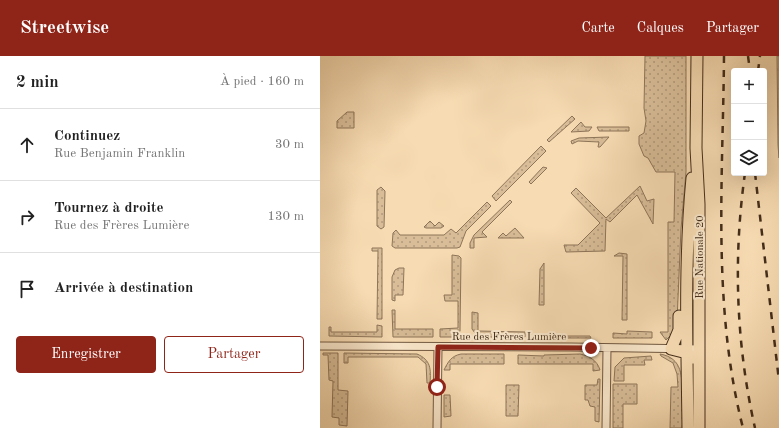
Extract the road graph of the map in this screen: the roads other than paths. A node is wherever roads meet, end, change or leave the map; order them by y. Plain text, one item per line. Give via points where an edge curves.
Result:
1 (697, 56) edge
2 (696, 148) junction
3 (689, 209) junction
4 (320, 346) edge
5 (438, 347) junction
6 (607, 348) junction
7 (671, 349) junction
8 (699, 349) junction
9 (687, 351) junction
10 (437, 428) edge
11 (606, 428) edge
12 (688, 428) edge
13 (694, 428) edge
14 (699, 428) edge

1 - 2 main road
2 - 3 main road, Rue Nationale 20
2 - 8 main road, Rue Nationale 20 via 700,204
3 - 7 main road, Rue Nationale 20 via 683,231 679,330
3 - 9 main road, Rue Nationale 20
4 - 5 street, Rue des Frères Lumière
5 - 6 street, Rue des Frères Lumière
5 - 10 street
6 - 7 street, Rue des Frères Lumière
6 - 11 street
7 - 9 main road
8 - 9 street
8 - 14 main road, Rue Nationale 20
9 - 12 main road, Rue Nationale 20
9 - 13 main road via 693,358

